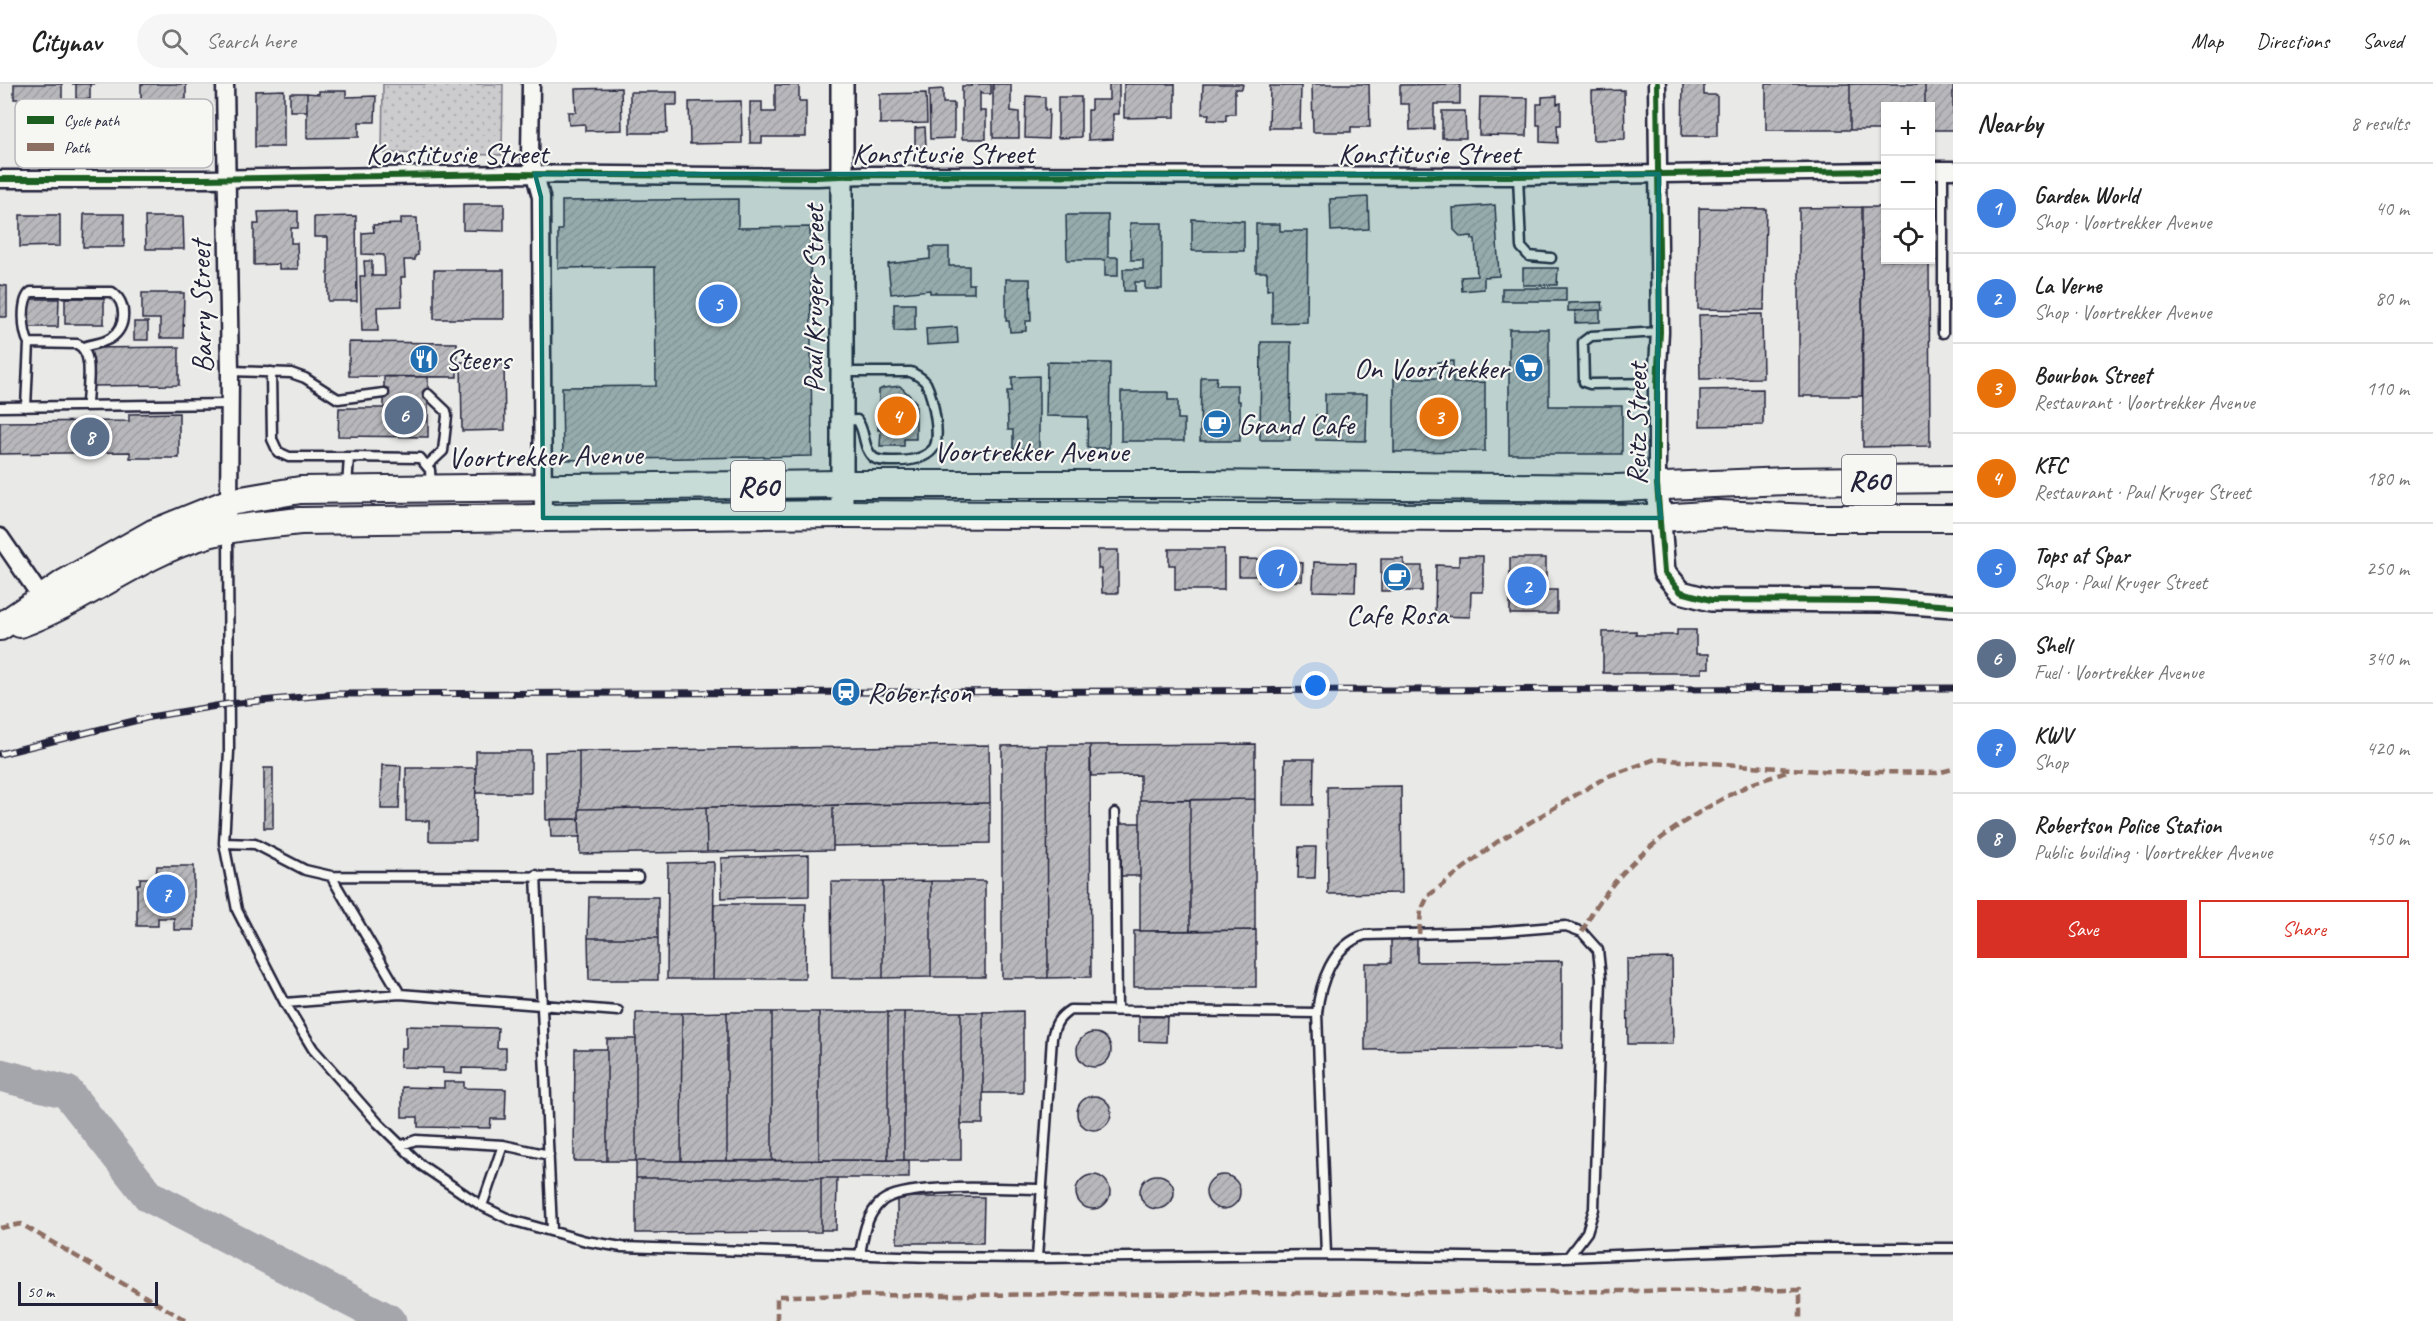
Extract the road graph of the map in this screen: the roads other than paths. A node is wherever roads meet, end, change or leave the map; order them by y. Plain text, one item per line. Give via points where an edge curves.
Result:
1 (225, 84) edge
2 (531, 84) edge
3 (842, 84) edge
4 (1658, 84) edge
5 (1942, 170) edge
6 (1881, 171) edge
7 (535, 174) junction
8 (1659, 174) junction
9 (843, 176) junction
10 (1518, 176) junction
11 (0, 178) edge
12 (225, 178) junction
13 (1551, 258) dead end
14 (1660, 332) junction
15 (1943, 333) dead end
16 (29, 343) junction
17 (83, 347) junction
18 (230, 371) junction
19 (271, 372) junction
20 (843, 372) junction
21 (1657, 383) junction
22 (384, 393) dead end
23 (428, 394) dead end
24 (87, 405) junction
25 (230, 405) junction
26 (0, 407) edge
27 (26, 407) junction
28 (842, 422) junction
29 (349, 457) junction
30 (428, 465) junction
31 (1953, 479) edge
32 (1839, 480) junction
33 (843, 484) junction
34 (1657, 484) junction
35 (543, 488) junction
36 (431, 490) junction
37 (347, 491) junction
38 (230, 502) junction
39 (842, 514) junction
40 (543, 518) junction
41 (1661, 518) junction
42 (1837, 518) junction
43 (1953, 518) edge
44 (228, 529) junction
45 (0, 537) edge
46 (46, 605) junction
47 (1953, 606) edge
48 (0, 629) edge
49 (1115, 813) dead end
50 (224, 843) junction
51 (536, 875) junction
52 (332, 876) junction
53 (638, 877) dead end
54 (400, 994) junction
55 (285, 1004) junction
56 (542, 1005) junction
57 (1117, 1010) junction
58 (618, 1011) dead end
59 (1317, 1013) junction
60 (402, 1145) junction
61 (503, 1145) junction
62 (549, 1155) junction
63 (1042, 1189) junction
64 (482, 1206) junction
65 (552, 1230) junction
66 (1953, 1248) edge
67 (860, 1255) junction
68 (1326, 1255) junction
69 (1569, 1256) junction
70 (1037, 1258) junction

1 - 12 street, Barry Street
2 - 7 street via 530,156
3 - 9 street, Paul Kruger Street
4 - 8 street, Reitz Street
5 - 15 lane
6 - 8 street, Konstitusie Street
7 - 9 street, Konstitusie Street
7 - 12 street, Konstitusie Street
7 - 35 street via 541,197
8 - 10 street, Konstitusie Street
8 - 14 street, Reitz Street
9 - 10 street, Konstitusie Street
9 - 20 street, Paul Kruger Street
10 - 13 lane via 1521,247 1529,256
11 - 12 street, Konstitusie Street
12 - 18 street, Barry Street
14 - 21 street, Reitz Street
14 - 21 lane via 1591,336 1583,342 1584,382
16 - 17 lane
16 - 17 lane via 25,300 31,292 112,292 119,296 124,312 119,331 110,339
16 - 27 lane
17 - 24 lane via 87,355
18 - 19 lane
18 - 25 street, Barry Street
19 - 22 lane via 305,378 338,399
19 - 29 lane via 272,439 278,452 289,457
20 - 28 street, Paul Kruger Street
20 - 28 lane via 910,372 921,377 926,383 938,440 934,450 922,456 907,461 880,460 870,453 857,420
21 - 34 street, Reitz Street
23 - 30 lane via 447,416 443,451
24 - 25 lane
24 - 27 lane
25 - 38 street, Barry Street
26 - 27 lane
28 - 33 street, Paul Kruger Street
29 - 30 lane via 420,458
29 - 37 lane
30 - 36 lane
31 - 32 main road, Voortrekker Avenue / R60
32 - 34 main road, Voortrekker Avenue / R60
32 - 42 main road
33 - 34 main road, Voortrekker Avenue / R60 via 1617,488
33 - 35 main road, Voortrekker Avenue / R60
33 - 39 street, Paul Kruger Street
34 - 41 street, Reitz Street
35 - 36 main road, Voortrekker Avenue / R60
35 - 40 street
36 - 37 main road, Voortrekker Avenue / R60
37 - 38 main road, Voortrekker Avenue / R60 via 300,490
38 - 44 street, Barry Street
38 - 46 main road, Voortrekker Avenue / R60 via 153,533
39 - 40 main road, Voortrekker Avenue / R60
39 - 41 main road, Voortrekker Avenue / R60
40 - 44 main road, Voortrekker Avenue / R60 via 345,519
41 - 42 main road, Voortrekker Avenue / R60 via 1719,514
41 - 47 street, Reitz Street via 1664,572 1681,592 1696,597 1881,600
42 - 43 main road, Voortrekker Avenue / R60
44 - 46 main road, Voortrekker Avenue / R60 via 204,535
44 - 50 lane via 229,752
45 - 46 street
46 - 48 main road, Voortrekker Avenue / R60
49 - 57 lane
50 - 52 lane via 255,844 305,870
50 - 55 lane via 237,910
51 - 52 lane
51 - 53 lane
51 - 56 lane
52 - 54 lane
54 - 55 lane
54 - 56 lane
55 - 60 lane via 313,1048
56 - 58 lane
56 - 62 lane
57 - 59 lane
57 - 63 lane via 1070,1010 1057,1021 1052,1038
59 - 68 lane
59 - 69 lane via 1328,969 1358,937 1566,926 1582,932 1598,950 1601,978 1594,1209 1587,1232
60 - 61 lane via 416,1140
60 - 64 lane via 421,1165
61 - 62 lane
61 - 64 lane
62 - 65 lane
63 - 67 lane via 918,1190 891,1195 870,1215
63 - 70 lane
64 - 65 lane via 512,1220
65 - 67 lane via 622,1247
66 - 69 lane via 1791,1248
67 - 70 lane
68 - 69 lane
68 - 70 lane

